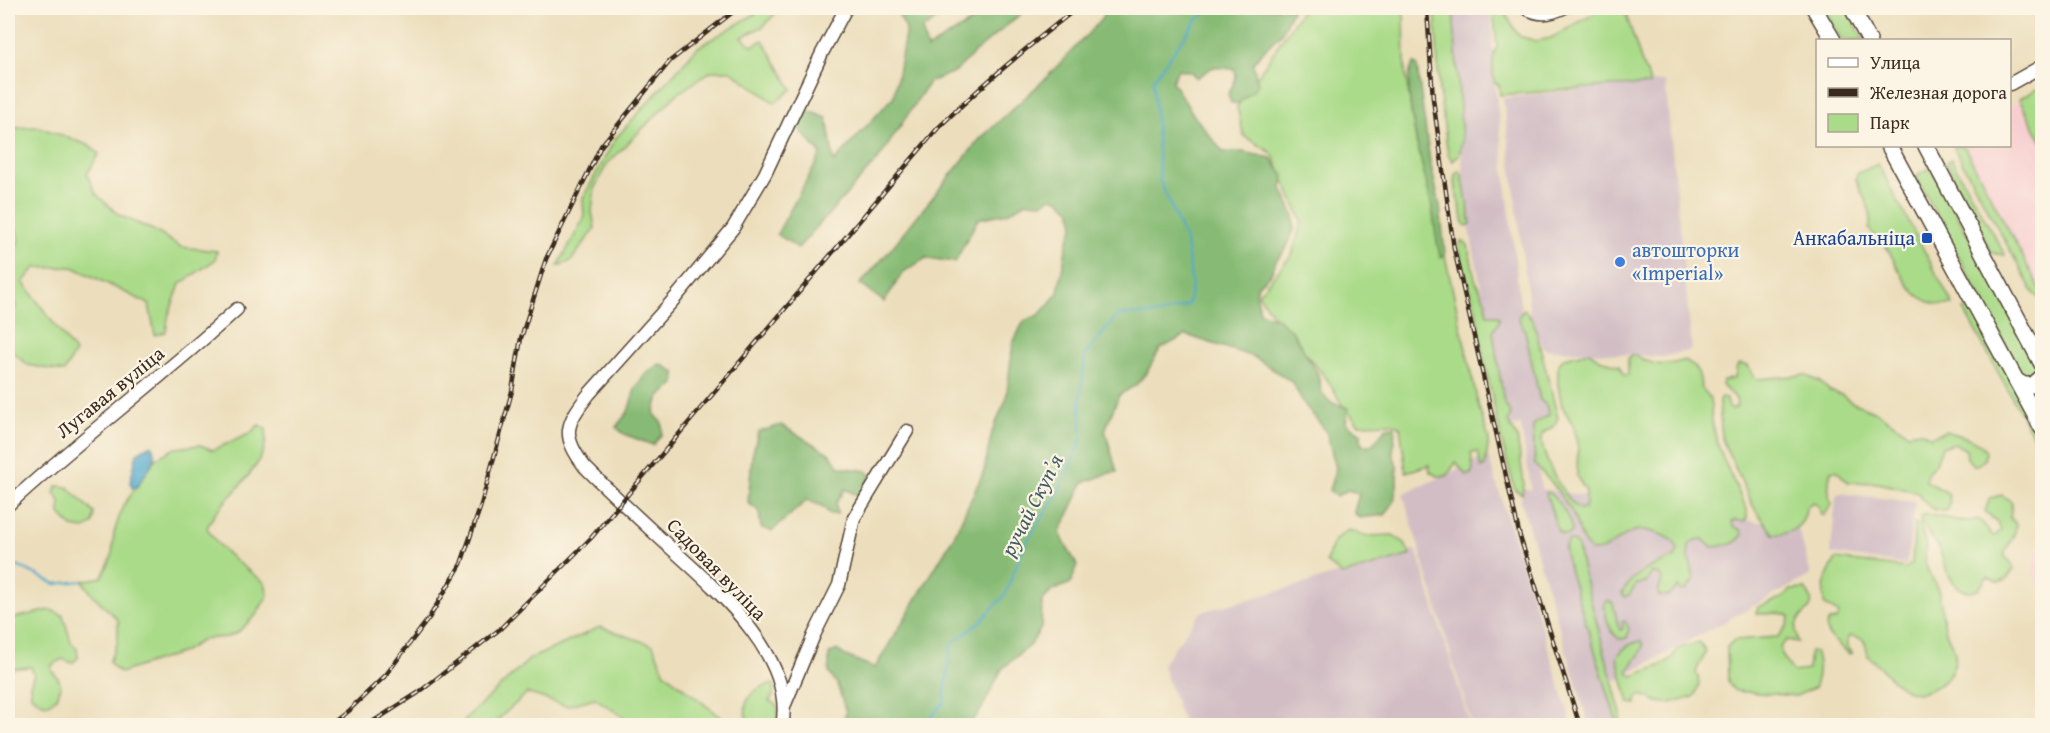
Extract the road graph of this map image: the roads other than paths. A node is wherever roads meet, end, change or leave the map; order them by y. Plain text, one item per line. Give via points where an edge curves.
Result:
1 (846, 8) edge
2 (1526, 8) edge
3 (1563, 8) edge
4 (1814, 8) edge
5 (1851, 8) edge
6 (1832, 39) edge
7 (1868, 39) edge
8 (2043, 66) edge
9 (2011, 83) edge
10 (1892, 147) edge
11 (1927, 147) edge
12 (237, 309) dead end
13 (2043, 364) edge
14 (2043, 377) edge
15 (2017, 381) junction
16 (2043, 388) edge
17 (2032, 409) junction
18 (2043, 428) edge
19 (907, 431) dead end
20 (8, 505) edge
21 (785, 704) junction
22 (782, 726) edge

1 - 21 street, Садовая вуліца via 765,174 734,228 589,394 575,415 568,436 572,450 585,467 747,624 777,673
2 - 3 street via 1549,14
4 - 6 main road
5 - 7 main road
8 - 9 street
10 - 15 main road
11 - 13 main road
12 - 20 street, Лугавая вуліца
14 - 15 main road via 2033,385
15 - 17 main road
16 - 17 main road via 2032,397
17 - 18 main road
19 - 21 street, Садовая вуліца via 854,518 839,585
21 - 22 street, Садовая вуліца

